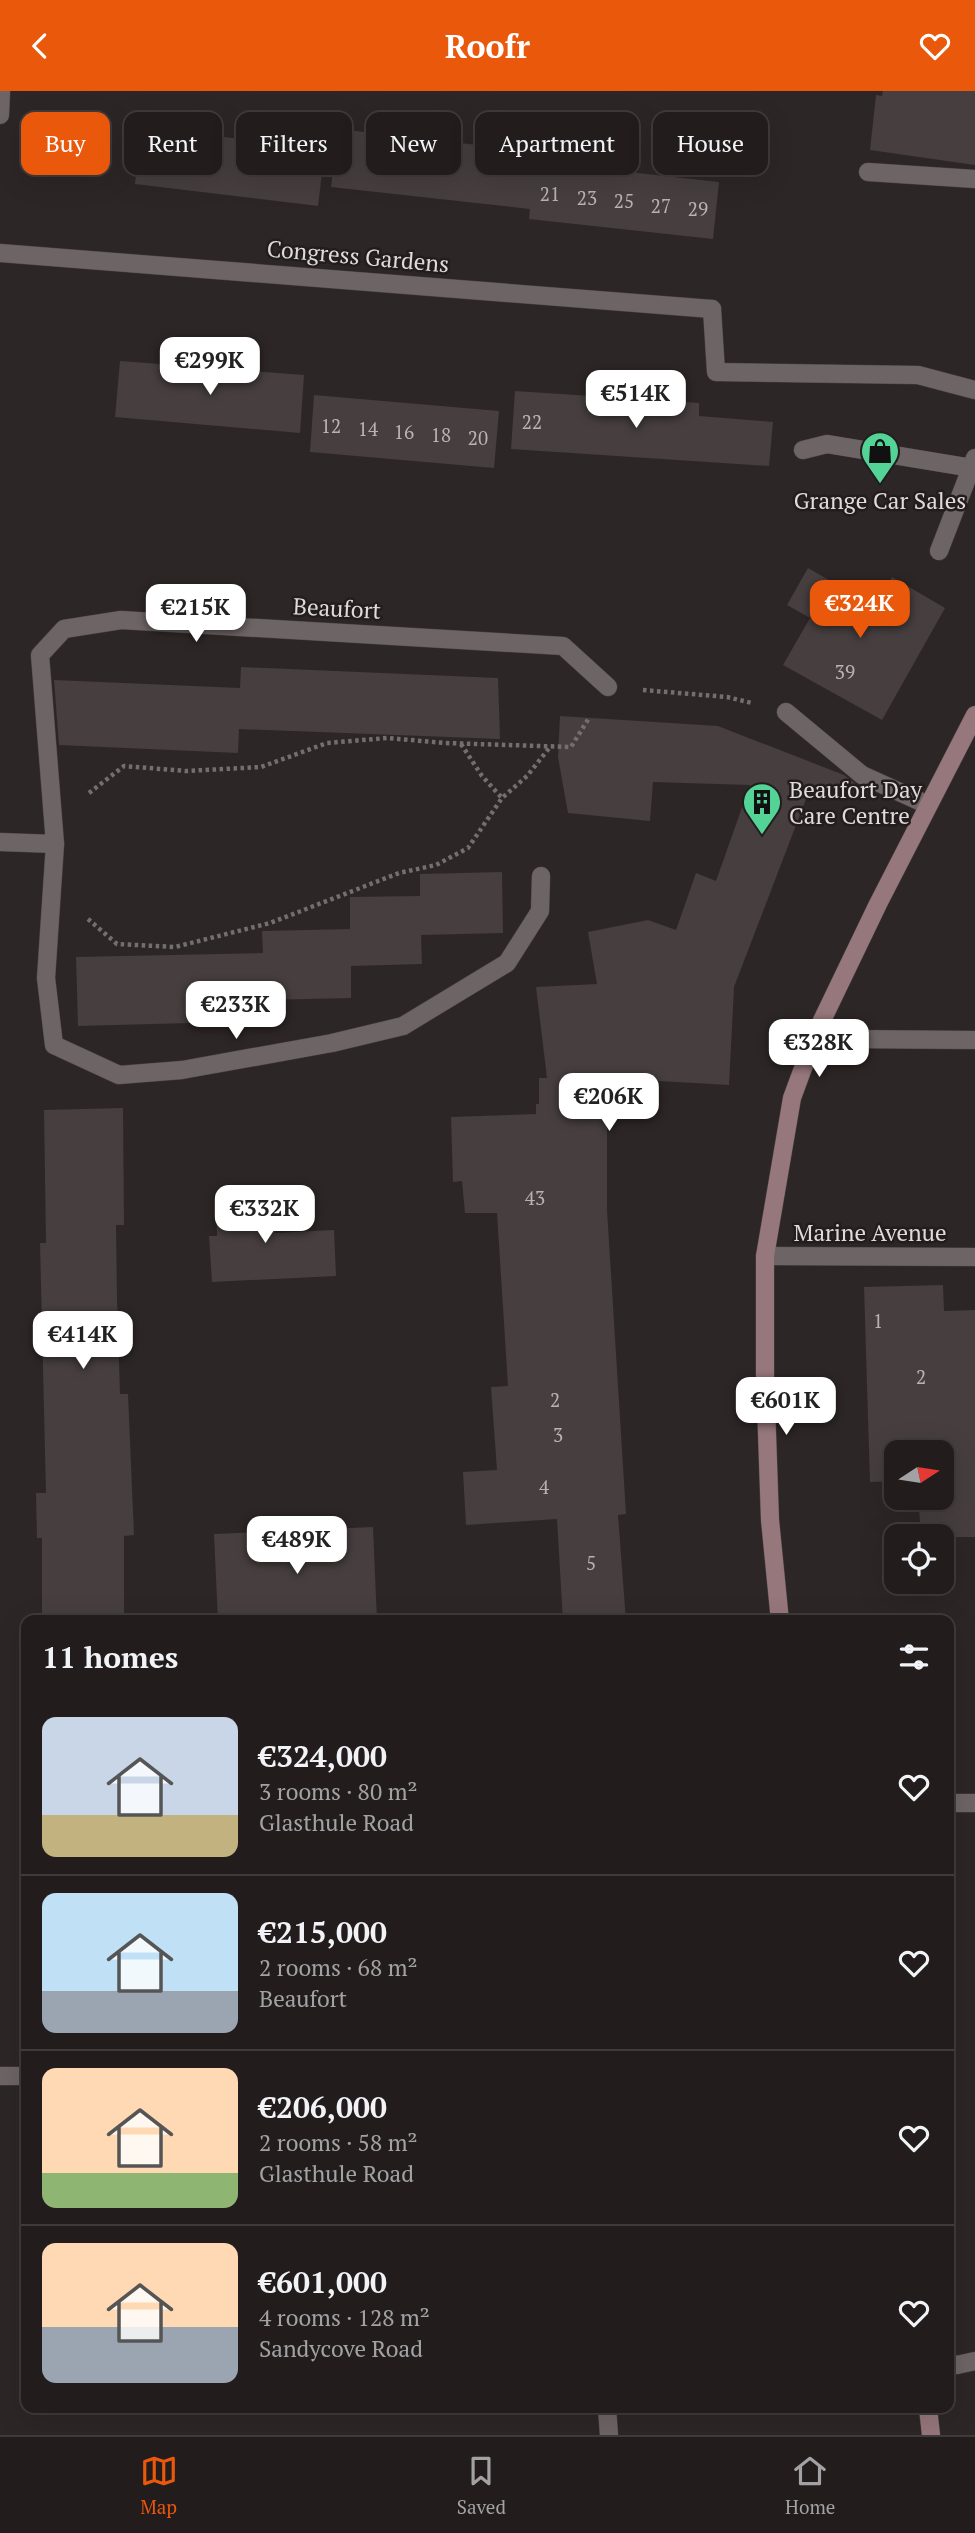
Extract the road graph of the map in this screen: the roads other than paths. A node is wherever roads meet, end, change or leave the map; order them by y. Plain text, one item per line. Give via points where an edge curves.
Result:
1 (1, 91) edge
2 (0, 115) edge
3 (868, 172) dead end
4 (975, 179) edge
5 (0, 253) edge
6 (975, 390) edge
7 (803, 450) dead end
8 (974, 463) edge
9 (939, 551) dead end
10 (608, 687) road end
11 (786, 712) road end
12 (975, 715) edge
13 (928, 805) junction
14 (0, 842) edge
15 (55, 844) junction
16 (541, 876) dead end
17 (816, 1033) junction
18 (975, 1040) edge
19 (765, 1256) junction
20 (975, 1257) edge
21 (779, 1615) edge
22 (954, 1803) edge
23 (975, 1803) edge
24 (0, 2076) edge
25 (21, 2076) edge
26 (975, 2361) edge
27 (954, 2364) edge
28 (609, 2413) edge
29 (929, 2413) edge
30 (609, 2435) edge
31 (931, 2435) edge

1 - 2 street
3 - 4 street
5 - 6 street, Congress Gardens via 712,309 716,372 918,375
7 - 8 street via 827,444
8 - 9 street
10 - 15 street, Beaufort via 563,646 121,620 65,629 40,655
11 - 13 street via 862,775
12 - 13 main road
13 - 17 main road
14 - 15 street
15 - 16 street, Beaufort via 46,978 54,1045 119,1075 194,1068 403,1026 508,963 540,911
17 - 18 street via 844,1039
17 - 19 main road via 792,1098
19 - 20 street, Marine Avenue
19 - 21 main road via 770,1520
22 - 23 street
24 - 25 street
26 - 27 street
28 - 30 street
29 - 31 main road

